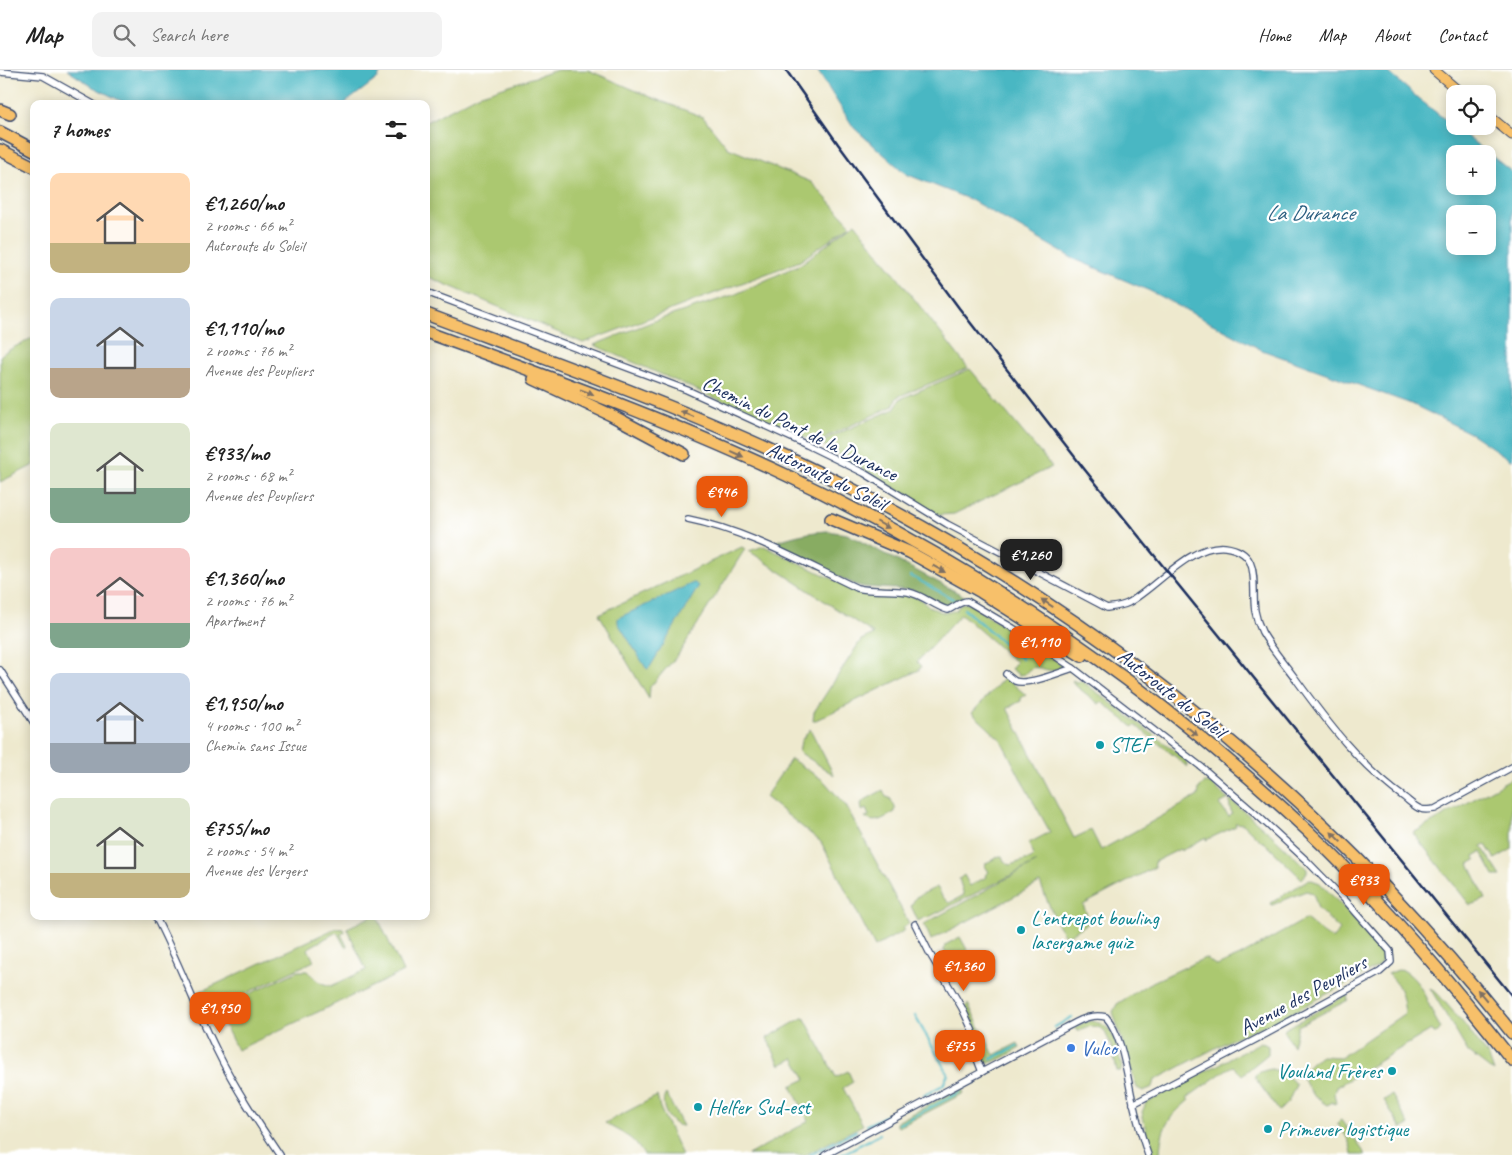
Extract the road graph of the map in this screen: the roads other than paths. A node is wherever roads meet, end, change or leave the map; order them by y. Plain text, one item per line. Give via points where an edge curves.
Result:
1 (1434, 70) edge
2 (0, 72) edge
3 (1452, 85) edge
4 (86, 100) edge
5 (1496, 122) edge
6 (0, 132) edge
7 (1512, 135) edge
8 (30, 148) edge
9 (0, 150) edge
10 (30, 165) edge
11 (430, 294) edge
12 (430, 316) edge
13 (430, 333) edge
14 (472, 349) junction
15 (684, 454) dead end
16 (688, 519) dead end
17 (831, 519) dead end
18 (1073, 668) junction
19 (0, 670) edge
20 (1006, 674) dead end
21 (1131, 682) junction
22 (30, 717) edge
23 (1512, 767) edge
24 (157, 920) edge
25 (915, 924) dead end
26 (1512, 1033) edge
27 (1512, 1060) edge
28 (982, 1072) junction
29 (1133, 1104) junction
30 (280, 1155) edge
31 (825, 1155) edge
32 (1148, 1155) edge

1 - 3 main road
2 - 4 street via 43,76
5 - 7 main road
6 - 8 highway
9 - 10 highway
11 - 23 street, Chemin du Pont de la Durance via 687,390 807,445 864,473 947,524 1106,608 1127,604 1204,549 1236,550 1252,564 1255,611 1261,631 1324,718 1390,788 1422,810 1435,809
26 -> 12 highway, Autoroute du Soleil via 1430,935 1315,815 1157,681 1007,576 841,484 728,431
13 - 14 highway, Autoroute du Soleil
14 - 15 highway via 611,415
14 -> 21 highway, Autoroute du Soleil via 623,406 784,474 830,497 962,569
16 - 18 street, Avenue des Peupliers via 751,537 857,588 907,592 948,610 966,601
17 -> 21 highway via 909,552 981,592 1103,669
18 - 20 street via 1039,680 1017,682
18 - 29 street, Avenue des Peupliers via 1173,744 1263,820 1358,915 1390,951 1392,962 1363,982
19 - 22 street
21 -> 27 highway, Autoroute du Soleil via 1219,753 1308,832 1419,947
24 - 30 street via 217,1051 245,1104
25 - 28 street via 974,1034
28 - 29 street via 1089,1016 1106,1017 1117,1034
28 - 31 street
29 - 32 street

